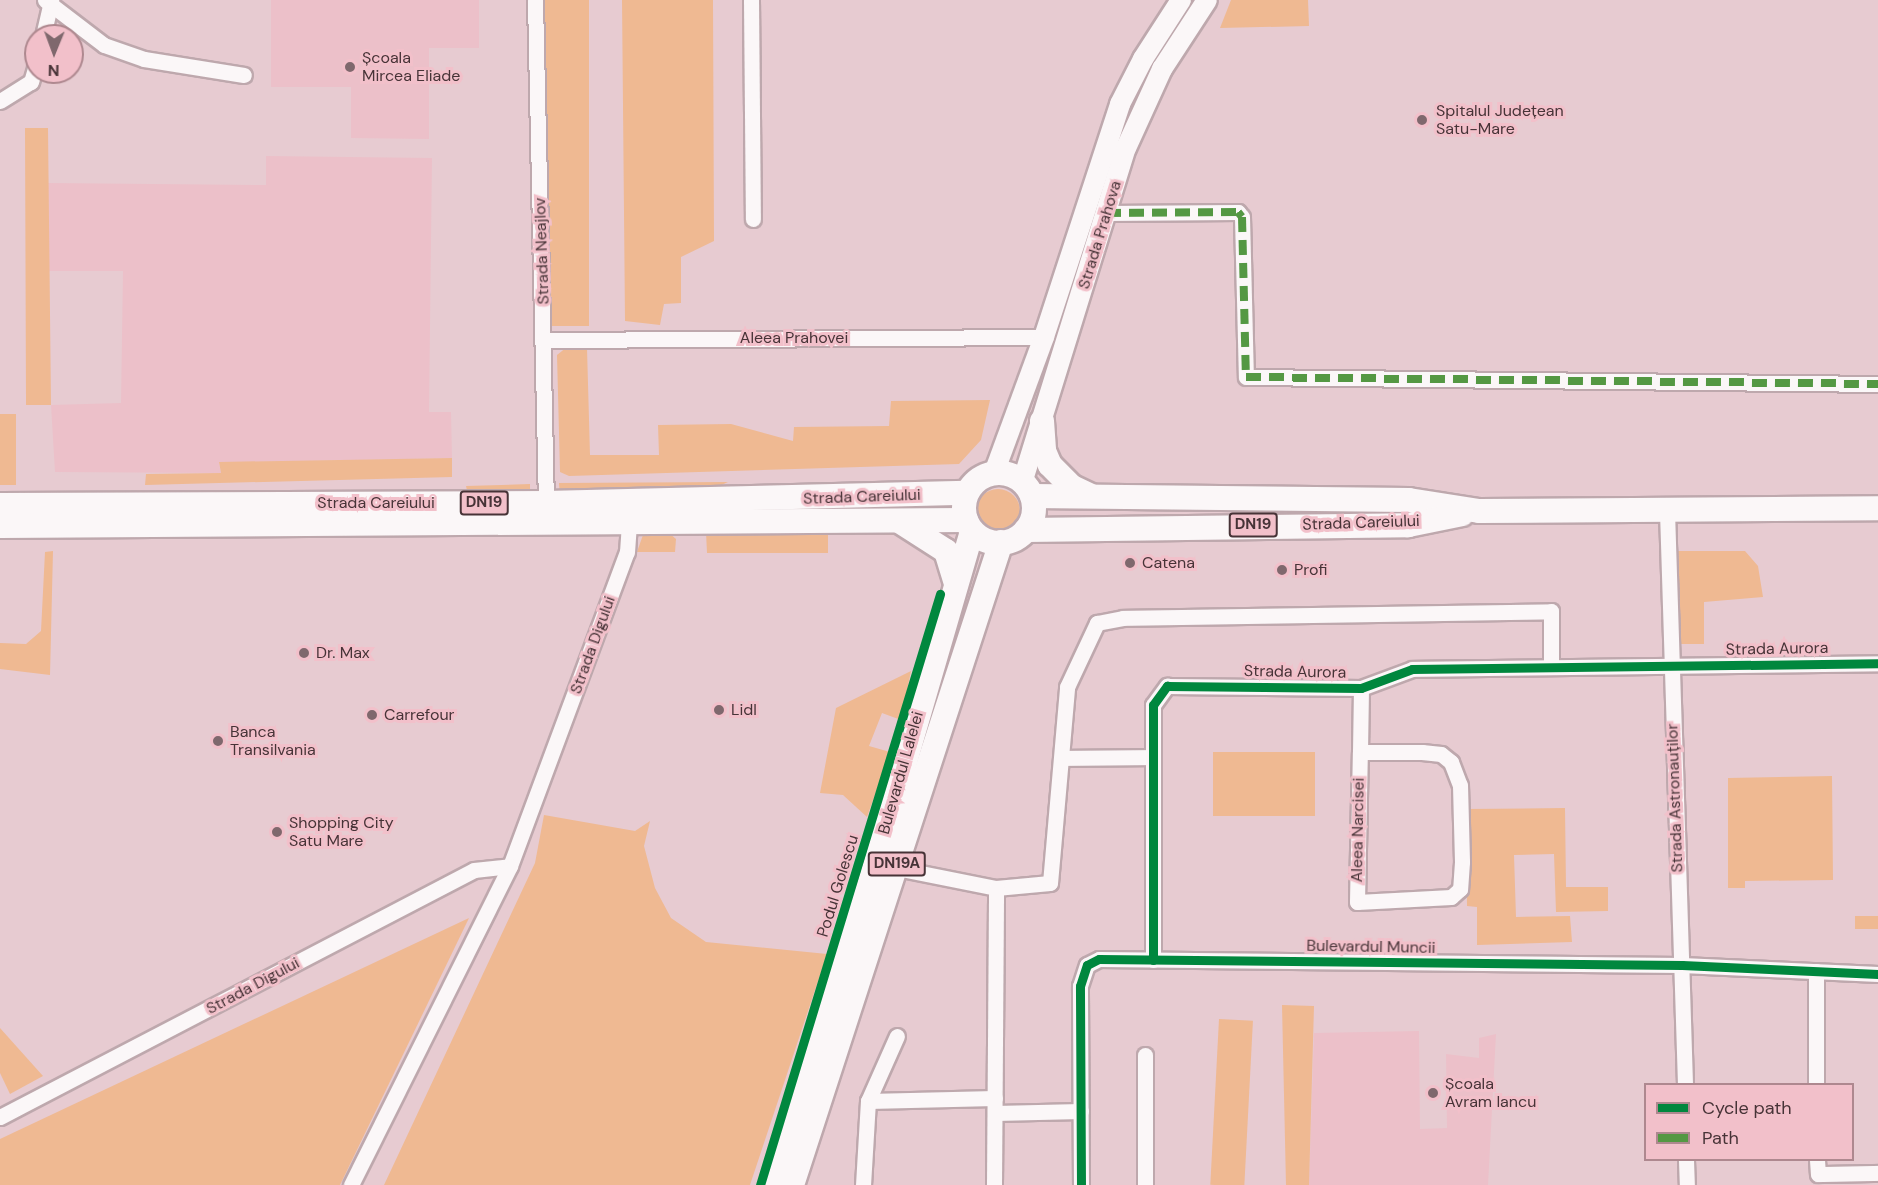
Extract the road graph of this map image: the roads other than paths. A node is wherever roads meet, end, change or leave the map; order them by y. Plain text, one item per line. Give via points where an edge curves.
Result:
1 (535, 0) edge
2 (752, 0) edge
3 (1181, 0) edge
4 (1207, 0) edge
5 (48, 1) edge
6 (45, 24) edge
7 (244, 75) dead end
8 (29, 84) edge
9 (0, 101) edge
10 (1106, 213) junction
11 (753, 219) dead end
12 (1044, 337) junction
13 (544, 340) junction
14 (1878, 384) edge
15 (1042, 421) junction
16 (994, 473) junction
17 (1027, 489) junction
18 (967, 493) junction
19 (1098, 499) junction
20 (546, 502) junction
21 (0, 505) edge
22 (1878, 508) edge
23 (1479, 511) junction
24 (1667, 511) junction
25 (895, 519) junction
26 (630, 522) junction
27 (969, 525) junction
28 (0, 526) edge
29 (1026, 530) junction
30 (1001, 542) junction
31 (956, 584) junction
32 (1878, 663) edge
33 (1670, 665) junction
34 (1551, 667) junction
35 (1361, 688) junction
36 (1360, 752) junction
37 (1152, 757) junction
38 (1063, 758) junction
39 (510, 866) junction
40 (896, 868) junction
41 (996, 888) junction
42 (1153, 960) junction
43 (1682, 965) junction
44 (1816, 971) junction
45 (1878, 974) edge
46 (897, 1036) dead end
47 (1145, 1055) dead end
48 (1685, 1083) edge
49 (1816, 1083) edge
50 (868, 1101) junction
51 (995, 1105) junction
52 (1081, 1111) junction
53 (0, 1117) edge
54 (1686, 1161) edge
55 (1817, 1161) edge
56 (1878, 1173) edge
57 (351, 1185) edge
58 (772, 1185) edge
59 (792, 1185) edge
60 (863, 1185) edge
61 (994, 1185) edge
62 (1081, 1185) edge
63 (1145, 1185) edge
64 (1687, 1185) edge

1 - 13 street, Strada Neajlov
2 - 11 street
3 - 12 street, Strada Prahova via 1143,58 1120,104
4 - 10 street, Strada Prahova via 1141,111
5 - 6 street
5 - 7 street via 104,45 144,59
8 - 9 street
10 - 14 street via 1238,212 1242,217 1246,377
10 - 15 street, Strada Prahova
12 - 13 street, Aleea Prahovei
12 - 16 street, Strada Prahova
13 - 20 street, Strada Neajlov
15 - 17 street, Strada Prahova
15 - 19 main road via 1044,451 1050,465 1072,487
16 - 17 main road, DN19 via 1006,474
16 - 18 main road via 982,477
17 - 19 main road, Strada Careiului / DN19
17 - 29 main road via 1033,514
18 - 20 main road, Strada Careiului / DN19
18 - 27 main road
19 - 23 main road, Strada Careiului / DN19 via 1409,500
20 - 21 main road, Strada Careiului / DN19
22 - 24 main road, Strada Careiului / DN19
23 - 24 main road, Strada Careiului / DN19
23 - 29 main road, Strada Careiului / DN19 via 1408,525
24 - 33 street, Strada Astronauților
25 - 26 main road, Strada Careiului / DN19
25 - 27 main road, Strada Careiului / DN19
25 - 31 main road via 940,544 951,561
26 - 28 main road, Strada Careiului / DN19
26 - 39 street, Strada Digului via 627,552
27 - 30 main road, DN19 via 984,540
27 - 31 main road, Bulevardul Lalelei / DN19A
29 - 30 main road, DN19
30 - 40 main road, Bulevardul Lalelei / DN19A
31 - 58 main road, Bulevardul Lalelei / DN19A via 873,872
32 - 33 street, Strada Aurora
33 - 34 street, Strada Aurora
33 - 43 street, Strada Astronauților
34 - 35 street, Strada Aurora via 1412,669
34 - 38 street via 1551,611 1123,618 1097,623 1079,658 1067,687
35 - 36 street, Aleea Narcisei
35 - 37 street, Strada Aurora via 1167,686 1153,705
36 - 36 street, Aleea Narcisei via 1442,754 1451,762 1461,785 1462,862 1460,889 1451,897 1357,902
37 - 38 street
37 - 42 street, Strada Aurora
38 - 41 street via 1050,884
39 - 53 street, Strada Digului via 474,870
39 - 57 street, Strada Digului
40 - 41 street
40 - 59 main road, Bulevardul Lalelei / DN19A
41 - 51 street
42 - 43 street, Bulevardul Muncii
42 - 52 street, Bulevardul Muncii via 1099,960 1087,964 1082,973
43 - 44 street, Bulevardul Muncii
43 - 48 street, Strada Astronauților
44 - 45 street, Bulevardul Muncii
44 - 49 street
46 - 50 street
47 - 63 street
50 - 51 street
50 - 60 street
51 - 52 street
51 - 61 street
52 - 62 street, Bulevardul Muncii
54 - 64 street
55 - 56 street via 1818,1174

